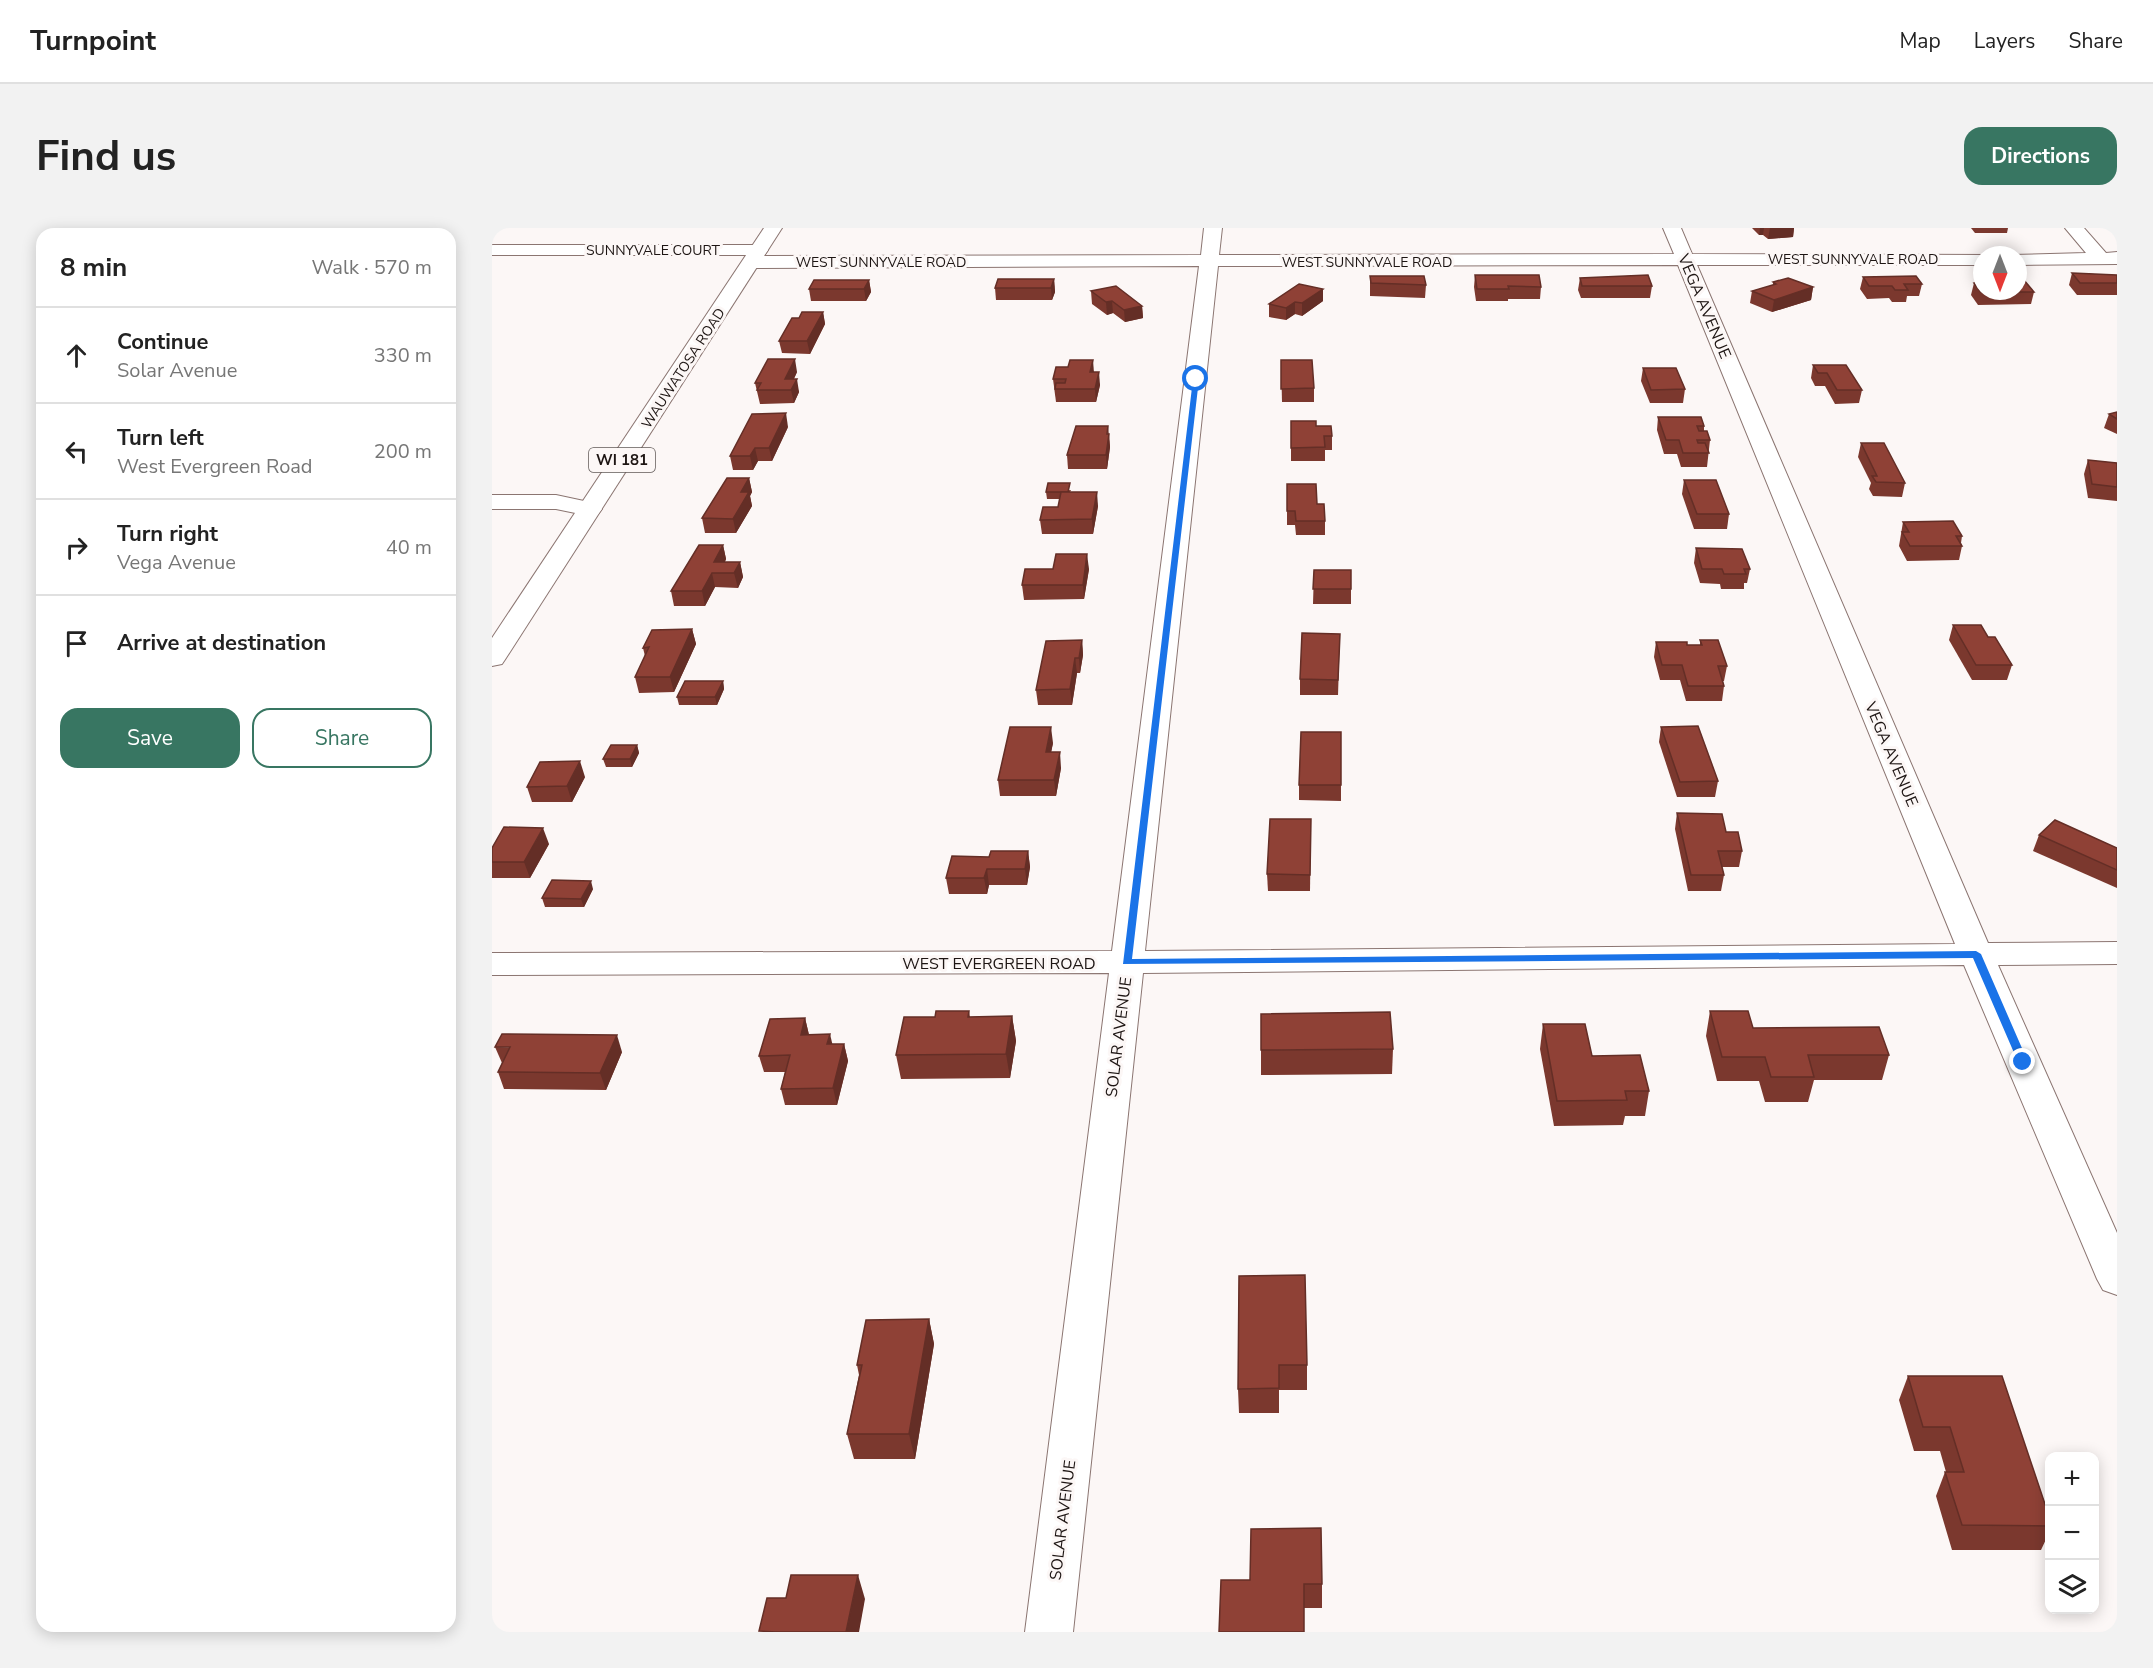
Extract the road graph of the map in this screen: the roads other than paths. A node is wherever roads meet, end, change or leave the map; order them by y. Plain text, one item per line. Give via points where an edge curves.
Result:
1 (773, 228) edge
2 (1213, 228) edge
3 (1672, 228) edge
4 (2074, 228) edge
5 (542, 231) dead end
6 (547, 249) junction
7 (492, 250) edge
8 (756, 256) junction
9 (2109, 258) edge
10 (1973, 259) edge
11 (2027, 259) edge
12 (1686, 260) junction
13 (1210, 262) junction
14 (492, 502) edge
15 (590, 509) junction
16 (492, 516) edge
17 (492, 658) edge
18 (2117, 953) edge
19 (1976, 954) junction
20 (1127, 962) junction
21 (492, 964) edge
22 (2117, 1279) edge
23 (1049, 1632) edge

1 - 8 street, WAUWATOSA ROAD / WI 181
2 - 13 street, SOLAR AVENUE
3 - 12 street, VEGA AVENUE
4 - 9 street
5 - 6 street via 541,240
6 - 7 street, SUNNYVALE COURT
6 - 8 street, SUNNYVALE COURT
8 - 13 street, WEST SUNNYVALE ROAD
8 - 15 street, WAUWATOSA ROAD / WI 181
9 - 11 street
10 - 12 street, WEST SUNNYVALE ROAD
12 - 13 street, WEST SUNNYVALE ROAD
12 - 19 street, VEGA AVENUE
13 - 20 street, SOLAR AVENUE
14 - 15 street via 556,502
15 - 16 street via 546,517
15 - 17 street, WAUWATOSA ROAD / WI 181
18 - 19 street, WEST EVERGREEN ROAD
19 - 20 street, WEST EVERGREEN ROAD
19 - 22 street, VEGA AVENUE
20 - 21 street, WEST EVERGREEN ROAD
20 - 23 street, SOLAR AVENUE

